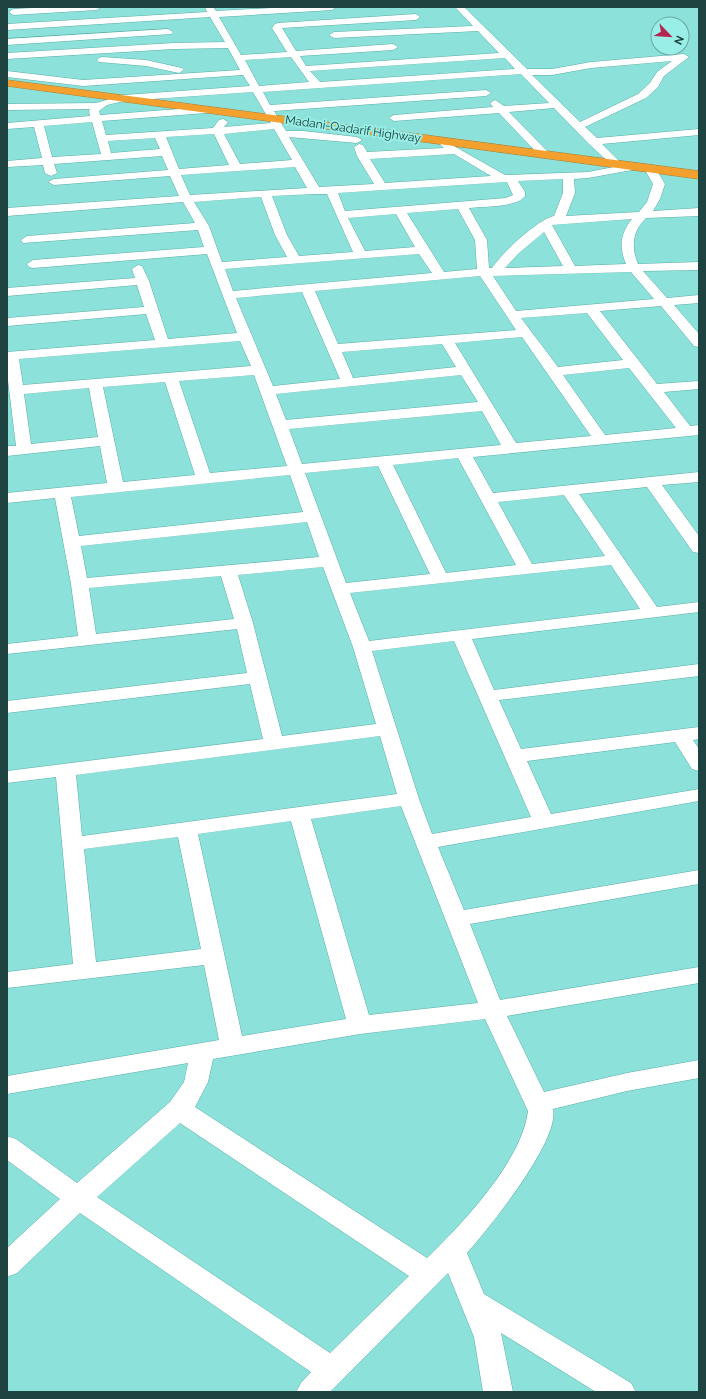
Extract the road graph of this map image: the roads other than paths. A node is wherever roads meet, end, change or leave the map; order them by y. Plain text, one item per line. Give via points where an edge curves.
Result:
1 (97, 7) edge
2 (332, 7) edge
3 (410, 7) edge
4 (459, 7) edge
5 (301, 8) edge
6 (316, 8) junction
7 (13, 9) edge
8 (266, 9) edge
9 (211, 10) edge
10 (161, 17) junction
11 (416, 17) junction
12 (323, 22) junction
13 (66, 23) junction
14 (11, 26) edge
15 (481, 28) junction
16 (430, 30) junction
17 (168, 32) junction
18 (381, 33) junction
19 (334, 35) junction
20 (71, 38) junction
21 (7, 42) edge
22 (231, 45) junction
23 (174, 46) junction
24 (392, 47) junction
25 (345, 49) junction
26 (293, 53) junction
27 (507, 55) junction
28 (7, 56) edge
29 (77, 58) junction
30 (238, 58) junction
31 (453, 59) junction
32 (405, 62) junction
33 (27, 66) junction
34 (183, 67) junction
35 (303, 68) junction
36 (247, 72) junction
37 (523, 72) junction
38 (7, 74) edge
39 (468, 75) junction
40 (418, 78) junction
41 (370, 82) junction
42 (7, 83) edge
43 (317, 85) junction
44 (256, 90) junction
45 (486, 93) junction
46 (124, 98) junction
47 (380, 100) junction
48 (558, 105) junction
49 (97, 106) junction
50 (7, 107) edge
51 (268, 108) junction
52 (206, 110) junction
53 (501, 110) junction
54 (229, 112) junction
55 (394, 118) junction
56 (96, 120) junction
57 (38, 124) junction
58 (7, 126) edge
59 (278, 126) junction
60 (578, 127) junction
61 (217, 130) junction
62 (699, 132) edge
63 (159, 134) junction
64 (359, 135) junction
65 (401, 135) junction
66 (102, 138) junction
67 (440, 140) junction
68 (593, 142) junction
69 (454, 151) junction
70 (166, 152) junction
71 (544, 154) junction
72 (362, 156) junction
73 (107, 157) junction
74 (47, 162) junction
75 (298, 163) junction
76 (7, 164) edge
77 (616, 164) junction
78 (644, 167) junction
79 (236, 168) junction
80 (176, 173) junction
81 (699, 175) edge
82 (568, 176) junction
83 (506, 178) junction
84 (54, 182) junction
85 (382, 187) junction
86 (331, 190) junction
87 (316, 191) junction
88 (265, 193) junction
89 (187, 199) junction
90 (462, 206) junction
91 (56, 208) junction
92 (22, 210) junction
93 (400, 211) junction
94 (7, 212) edge
95 (699, 212) edge
96 (341, 215) junction
97 (640, 216) junction
98 (559, 219) junction
99 (545, 224) junction
100 (203, 226) junction
101 (27, 240) junction
102 (423, 250) junction
103 (360, 254) junction
104 (133, 257) junction
105 (215, 258) junction
106 (294, 259) junction
107 (33, 264) junction
108 (699, 266) edge
109 (634, 267) junction
110 (571, 269) junction
111 (490, 272) junction
112 (440, 275) junction
113 (143, 281) junction
114 (307, 288) junction
115 (38, 290) junction
116 (7, 292) edge
117 (228, 295) junction
118 (699, 299) edge
119 (666, 303) junction
120 (591, 309) junction
121 (152, 310) junction
122 (512, 315) junction
123 (7, 322) edge
124 (526, 333) junction
125 (244, 337) junction
126 (447, 341) junction
127 (699, 343) edge
128 (163, 344) junction
129 (333, 349) junction
130 (10, 356) edge
131 (634, 363) junction
132 (258, 370) junction
133 (464, 370) junction
134 (554, 372) junction
135 (171, 377) junction
136 (348, 382) junction
137 (95, 384) junction
138 (699, 385) edge
139 (654, 389) junction
140 (17, 390) junction
141 (268, 391) junction
142 (487, 406) junction
143 (280, 425) junction
144 (696, 431) edge
145 (601, 440) junction
146 (106, 441) junction
147 (24, 449) junction
148 (510, 449) junction
149 (7, 451) edge
150 (463, 453) junction
151 (383, 461) junction
152 (296, 470) junction
153 (699, 477) edge
154 (204, 480) junction
155 (651, 482) junction
156 (116, 488) junction
157 (569, 491) junction
158 (62, 493) junction
159 (7, 498) edge
160 (487, 498) junction
161 (313, 516) junction
162 (71, 542) junction
163 (699, 548) edge
164 (614, 560) junction
165 (329, 561) junction
166 (527, 569) junction
167 (228, 571) junction
168 (440, 578) junction
169 (80, 584) junction
170 (340, 589) junction
171 (699, 607) edge
172 (652, 613) junction
173 (244, 623) junction
174 (461, 636) junction
175 (88, 640) junction
176 (362, 647) junction
177 (7, 649) edge
178 (699, 670) edge
179 (258, 677) junction
180 (488, 696) junction
181 (7, 707) edge
182 (387, 728) junction
183 (690, 734) edge
184 (274, 743) junction
185 (514, 756) junction
186 (699, 765) edge
187 (65, 769) junction
188 (7, 777) edge
189 (699, 794) edge
190 (409, 799) junction
191 (299, 814) junction
192 (544, 822) junction
193 (187, 830) junction
194 (425, 842) junction
195 (72, 844) junction
196 (699, 877) edge
197 (457, 919) junction
198 (213, 956) junction
199 (85, 970) junction
200 (699, 975) edge
201 (7, 980) edge
202 (492, 1010) junction
203 (360, 1026) junction
204 (232, 1046) junction
205 (201, 1051) junction
206 (699, 1069) edge
207 (7, 1085) edge
208 (539, 1103) junction
209 (179, 1109) junction
210 (7, 1146) edge
211 (78, 1198) junction
212 (452, 1250) junction
213 (7, 1266) edge
214 (429, 1274) junction
215 (475, 1303) junction
216 (332, 1370) junction
217 (311, 1392) edge
218 (498, 1392) edge
219 (621, 1392) edge

1 - 7 street
2 - 6 street
3 - 11 street
4 - 15 street
5 - 6 street
5 - 8 street
6 - 12 street
7 - 14 street
8 - 9 street
9 - 10 street
9 - 22 street
10 - 13 street via 114,17
10 - 17 street
11 - 12 street
11 - 16 street
12 - 19 street
12 - 26 street via 278,26
13 - 14 street
13 - 20 street
15 - 16 street
15 - 27 street
16 - 18 street
16 - 31 street
17 - 20 street
17 - 23 street
18 - 19 street
18 - 24 street
19 - 25 street
20 - 21 street
20 - 29 street
22 - 23 street
22 - 30 street
23 - 29 street
23 - 34 street
24 - 25 street
24 - 32 street
25 - 26 street
26 - 30 street
26 - 35 street
27 - 31 street
27 - 37 street
28 - 33 street
29 - 33 street
29 - 34 street
30 - 36 street
31 - 32 street
32 - 35 street
32 - 40 street
33 - 34 street via 83,83 141,79
33 - 38 street
34 - 36 street
35 - 43 street
36 - 44 street
37 - 39 street
37 - 48 street
37 - 60 street via 552,72 591,65 684,56 660,74 654,85 642,96
39 - 40 street
39 - 45 street
40 - 41 street
41 - 43 street
41 - 47 street
42 - 46 highway, Madani-Qadarif Highway
43 - 44 street
44 - 46 street
44 - 51 street
45 - 47 street
45 - 53 street
46 - 49 street
46 - 52 highway, Madani-Qadarif Highway
47 - 51 street
47 - 55 street
48 - 53 street
48 - 60 street
49 - 50 street
49 - 56 street via 94,111
51 - 59 street
52 - 54 highway, Madani-Qadarif Highway
52 - 56 street
53 - 55 street
53 - 71 street
54 - 59 highway, Madani-Qadarif Highway
54 - 61 street
55 - 65 street
56 - 57 street
56 - 66 street
57 - 58 street
57 - 74 street
59 - 61 street
59 - 64 highway, Madani-Qadarif Highway
59 - 64 street via 303,134
59 - 75 street
60 - 68 street
61 - 63 street
61 - 79 street
62 - 68 street
63 - 66 street
63 - 70 street
64 - 65 highway, Madani-Qadarif Highway
64 - 72 street
65 - 67 highway, Madani-Qadarif Highway
66 - 73 street
67 - 69 street
67 - 71 highway, Madani-Qadarif Highway
68 - 77 street
69 - 72 street
69 - 83 street
70 - 73 street
70 - 80 street
71 - 77 highway, Madani-Qadarif Highway
72 - 85 street
73 - 74 street
74 - 76 street
74 - 84 street
75 - 79 street
75 - 87 street
77 - 78 highway, Madani-Qadarif Highway
78 - 81 highway, Madani-Qadarif Highway
78 - 82 street
78 - 97 street via 659,184 655,198
79 - 80 street
80 - 84 street
80 - 89 street
82 - 83 street
82 - 98 street via 569,193
83 - 85 street
83 - 90 street via 519,192 515,199
84 - 91 street
85 - 86 street
86 - 87 street
86 - 96 street
87 - 88 street
88 - 89 street
88 - 106 street via 278,228
89 - 91 street
89 - 100 street
90 - 93 street
90 - 111 street via 481,240 482,264
91 - 92 street
92 - 94 street
92 - 101 street
93 - 96 street
93 - 102 street
95 - 97 street
96 - 103 street
97 - 98 street
97 - 109 street via 633,225 627,248
98 - 99 street
99 - 110 street
99 - 111 street
100 - 101 street
100 - 105 street
101 - 107 street
102 - 103 street
102 - 112 street
103 - 106 street
104 - 105 street
104 - 107 street
104 - 113 street
105 - 106 street
105 - 117 street
107 - 115 street
108 - 109 street
109 - 110 street
109 - 119 street
110 - 111 street
111 - 112 street
111 - 122 street
112 - 114 street
113 - 115 street
113 - 121 street
114 - 117 street
114 - 129 street
115 - 116 street
117 - 125 street
118 - 119 street
119 - 120 street
119 - 127 street
120 - 122 street
120 - 131 street
121 - 123 street
121 - 128 street
122 - 124 street
124 - 126 street
124 - 134 street
125 - 128 street
125 - 132 street
126 - 129 street
126 - 133 street
128 - 130 street
129 - 136 street
130 - 140 street
131 - 134 street
131 - 139 street
132 - 135 street
132 - 141 street
133 - 136 street
133 - 142 street
134 - 145 street
135 - 137 street
135 - 154 street
136 - 141 street
137 - 140 street
137 - 146 street
138 - 139 street
139 - 144 street
140 - 147 street
141 - 143 street
142 - 143 street
142 - 148 street
143 - 152 street
144 - 145 street
145 - 148 street
146 - 147 street
146 - 156 street
147 - 149 street
148 - 150 street
150 - 151 street
150 - 160 street
151 - 152 street
151 - 168 street
152 - 154 street
152 - 161 street
153 - 155 street
154 - 156 street
155 - 157 street
155 - 163 street
156 - 158 street
157 - 160 street
157 - 164 street
158 - 159 street
158 - 162 street
160 - 166 street
161 - 162 street
161 - 165 street
162 - 169 street
164 - 166 street
164 - 172 street
165 - 167 street
165 - 170 street
166 - 168 street
167 - 169 street
167 - 173 street
168 - 170 street
169 - 175 street
170 - 176 street
171 - 172 street
172 - 174 street
173 - 175 street
173 - 179 street
174 - 176 street
174 - 180 street
175 - 177 street
176 - 182 street
178 - 180 street
179 - 181 street
179 - 184 street
180 - 185 street
182 - 184 street
182 - 190 street
183 - 185 street
183 - 186 street
184 - 187 street
185 - 192 street
187 - 188 street
187 - 195 street
189 - 192 street
190 - 191 street
190 - 194 street
191 - 193 street
191 - 203 street
192 - 194 street
193 - 195 street
193 - 198 street
194 - 197 street
195 - 199 street
196 - 197 street
197 - 202 street
198 - 199 street
198 - 204 street
199 - 201 street
200 - 202 street
202 - 203 street
202 - 208 street
203 - 204 street
204 - 205 street
205 - 207 street
205 - 209 street via 199,1077
206 - 208 street via 627,1082
208 - 212 street via 541,1119 534,1139 515,1175
209 - 211 street
209 - 214 street
210 - 211 street
211 - 213 street
211 - 216 street
212 - 214 street
212 - 215 street
214 - 216 street
215 - 218 street via 488,1337
215 - 219 street
216 - 217 street

